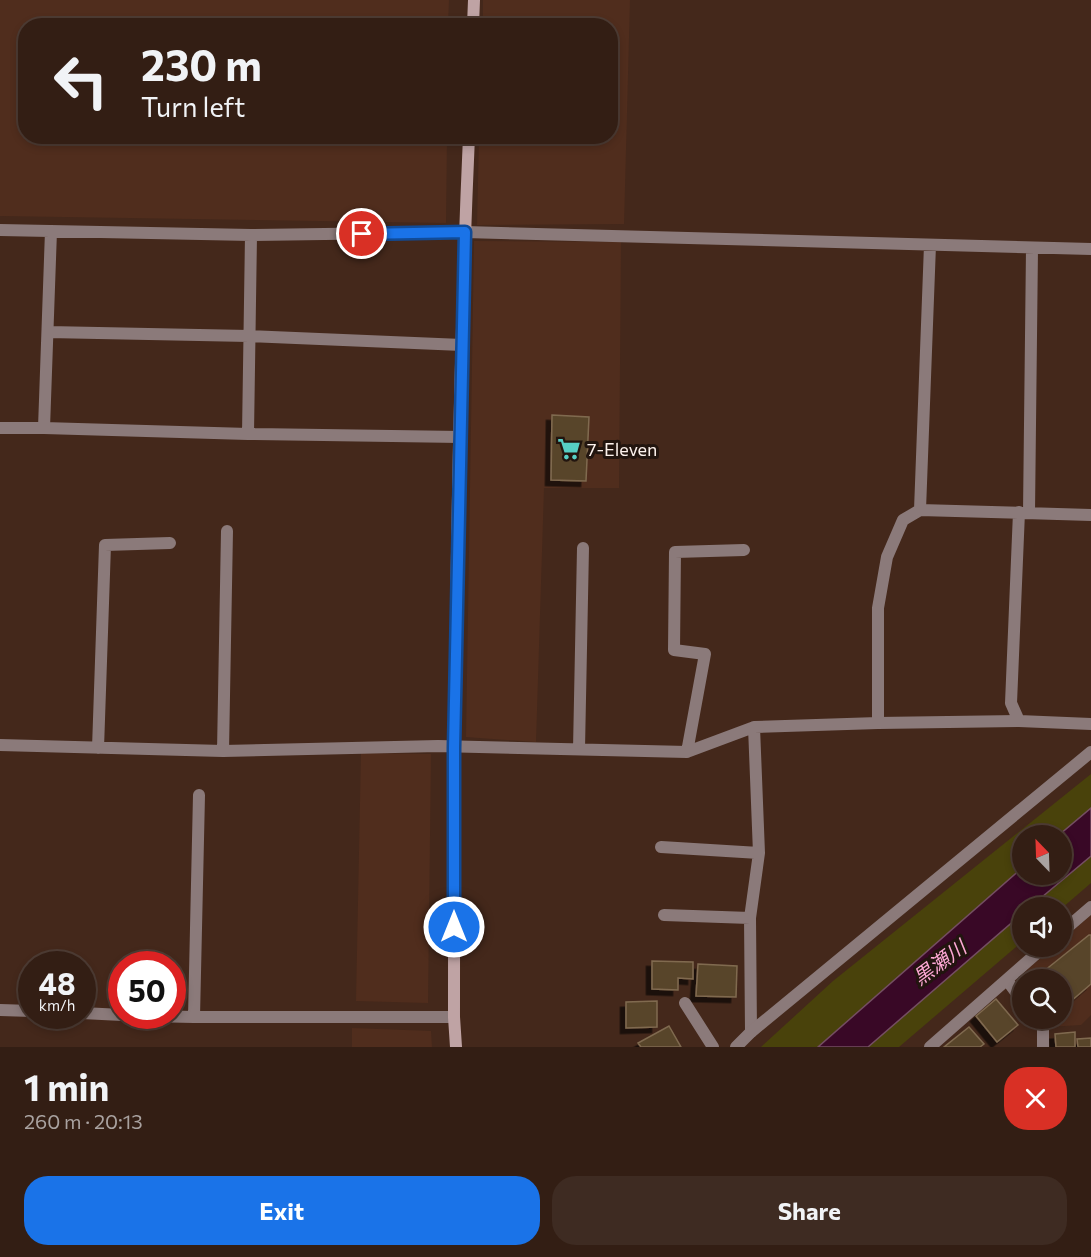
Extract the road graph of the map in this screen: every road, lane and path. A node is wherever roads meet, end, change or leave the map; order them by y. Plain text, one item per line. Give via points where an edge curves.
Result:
1 (474, 0) edge
2 (473, 18) edge
3 (468, 144) edge
4 (0, 230) edge
5 (51, 231) junction
6 (465, 232) junction
7 (251, 235) junction
8 (930, 245) junction
9 (1032, 248) junction
10 (1091, 249) edge
11 (48, 332) junction
12 (249, 336) junction
13 (462, 345) junction
14 (0, 428) edge
15 (44, 428) junction
16 (248, 434) junction
17 (461, 437) junction
18 (920, 510) junction
19 (1024, 513) junction
20 (1091, 515) edge
21 (227, 531) dead end
22 (170, 543) dead end
23 (583, 548) dead end
24 (744, 550) dead end
25 (1019, 721) junction
26 (878, 723) junction
27 (1091, 724) edge
28 (754, 727) junction
29 (0, 745) edge
30 (98, 748) junction
31 (454, 748) junction
32 (579, 749) junction
33 (223, 751) junction
34 (687, 752) junction
35 (1091, 752) edge
36 (199, 795) dead end
37 (661, 847) dead end
38 (759, 854) junction
39 (1091, 907) edge
40 (664, 915) dead end
41 (750, 918) junction
42 (1072, 923) edge
43 (1033, 957) edge
44 (1007, 980) junction
45 (1012, 987) edge
46 (685, 1003) dead end
47 (0, 1010) edge
48 (18, 1011) edge
49 (186, 1017) edge
50 (194, 1017) junction
51 (454, 1017) junction
52 (1043, 1029) edge
53 (752, 1032) junction
54 (456, 1047) edge
55 (713, 1047) edge
56 (736, 1047) edge
57 (930, 1047) edge
58 (1043, 1047) edge

1 - 2 main road
3 - 6 main road
4 - 5 street
5 - 7 street
5 - 11 street
6 - 7 street
6 - 8 street
6 - 13 main road
7 - 12 street
8 - 9 street
8 - 18 street
9 - 10 street
9 - 19 street
11 - 12 street
11 - 15 street
12 - 13 street
12 - 16 street
13 - 17 main road
14 - 15 street
15 - 16 street
16 - 17 street
17 - 31 main road
18 - 19 street
18 - 26 street via 903,520 887,557 878,608
19 - 20 street
19 - 25 street via 1011,703
21 - 33 street
22 - 30 street via 105,545
23 - 32 street
24 - 34 street via 675,552 674,650 705,654
25 - 26 street
25 - 27 street
26 - 28 street
28 - 34 street
28 - 38 street
29 - 30 street
30 - 33 street
31 - 32 street
31 - 33 street
31 - 51 main road
32 - 34 street
35 - 53 street
36 - 50 street
37 - 38 street
38 - 41 street
39 - 42 street
40 - 41 street
41 - 53 street
43 - 44 street
44 - 45 street
44 - 57 street
46 - 55 street
47 - 48 street
49 - 50 street
50 - 51 street
51 - 54 main road
52 - 58 street
53 - 56 street

